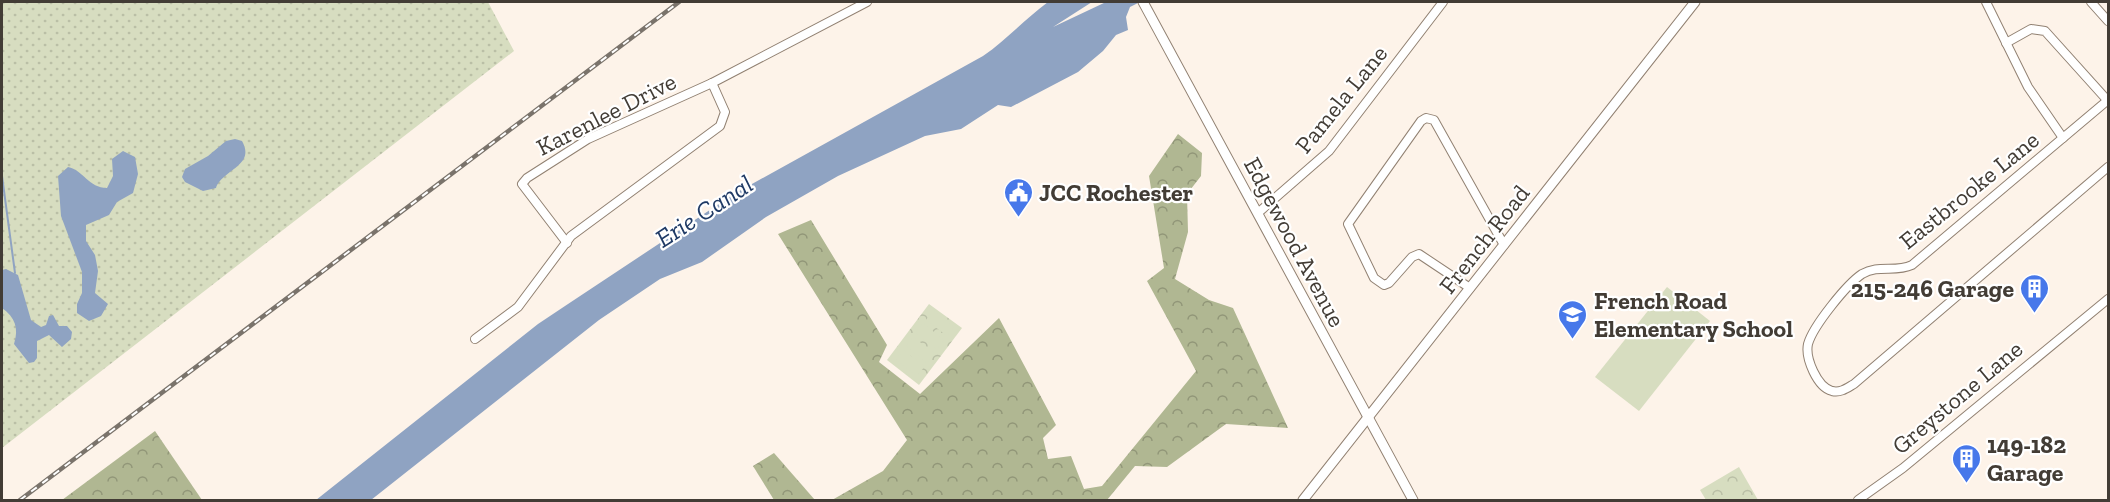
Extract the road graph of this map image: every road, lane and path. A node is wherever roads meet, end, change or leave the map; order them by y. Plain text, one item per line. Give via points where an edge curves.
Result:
1 (867, 2) edge
2 (1143, 2) edge
3 (1443, 2) edge
4 (1986, 2) edge
5 (2091, 2) edge
6 (1692, 3) edge
7 (2109, 21) edge
8 (2006, 43) junction
9 (712, 82) junction
10 (2108, 101) edge
11 (2063, 138) junction
12 (2109, 167) edge
13 (1259, 212) junction
14 (567, 243) junction
15 (1504, 244) junction
16 (1470, 288) junction
17 (2109, 299) edge
18 (475, 339) dead end
19 (1368, 418) junction
20 (1303, 501) edge
21 (1413, 501) edge
22 (1858, 501) edge

1 - 9 street, Karenlee Drive
2 - 13 street, Edgewood Avenue
3 - 13 street, Pamela Lane via 1329,151
4 - 8 street, Eastbrooke Lane
5 - 7 street
6 - 15 street, French Road
8 - 10 street, Eastbrooke Lane via 2031,29 2045,31
8 - 11 street, Eastbrooke Lane via 2028,87
9 - 14 street, Karenlee Drive via 725,112 720,126
9 - 14 street, Karenlee Drive via 588,139 527,178 522,184
10 - 11 street, Eastbrooke Lane
11 - 12 street, Eastbrooke Lane via 1911,265 1878,268 1852,284 1818,325 1809,344 1809,360 1826,387 1839,391 1854,384
13 - 19 street, Edgewood Avenue
14 - 18 street, Karenlee Drive via 518,307
15 - 16 street, French Road
15 - 16 street via 1434,120 1421,121 1348,224 1380,283 1389,283 1419,254
16 - 19 street, French Road
17 - 22 street, Greystone Lane
19 - 20 street, French Road
19 - 21 street, Edgewood Avenue

